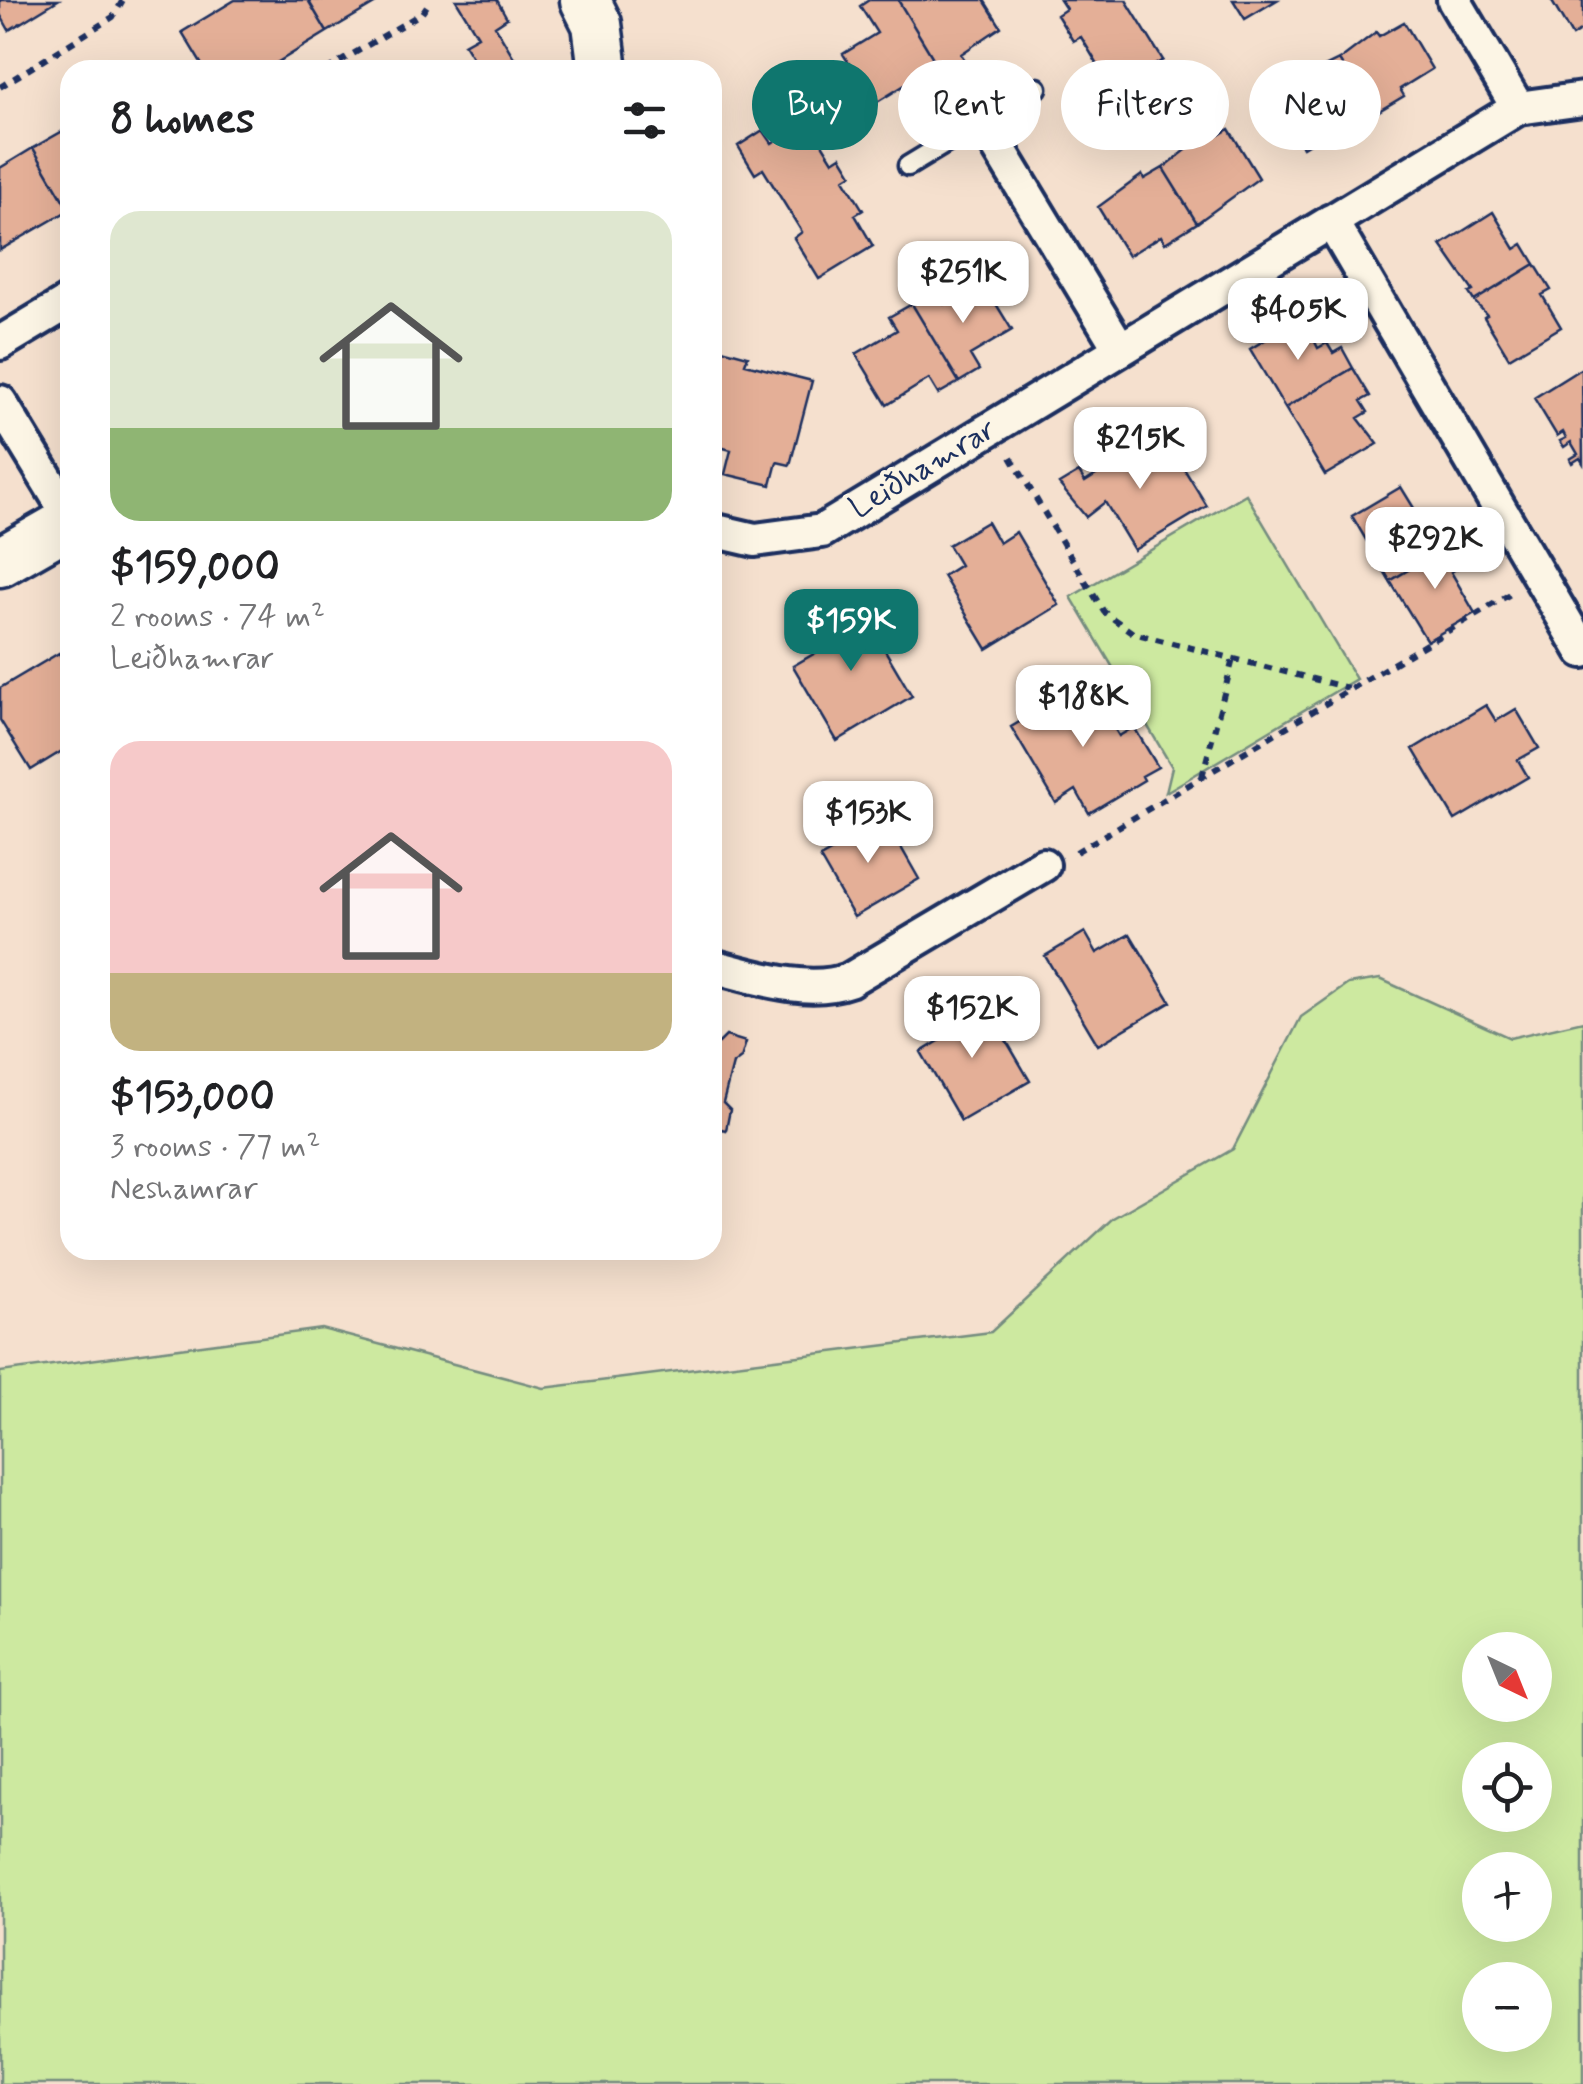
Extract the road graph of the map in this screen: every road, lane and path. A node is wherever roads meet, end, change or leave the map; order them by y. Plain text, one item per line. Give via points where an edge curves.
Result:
1 (123, 0) edge
2 (431, 0) edge
3 (585, 0) edge
4 (1454, 0) edge
5 (343, 60) edge
6 (602, 60) edge
7 (0, 87) edge
8 (1583, 99) edge
9 (1518, 108) junction
10 (935, 150) edge
11 (1000, 150) edge
12 (908, 166) dead end
13 (1331, 221) junction
14 (60, 307) edge
15 (0, 343) edge
16 (1120, 349) junction
17 (0, 402) edge
18 (993, 426) junction
19 (60, 503) edge
20 (60, 526) edge
21 (722, 532) edge
22 (0, 562) edge
23 (1539, 577) junction
24 (1583, 651) edge
25 (1233, 659) junction
26 (1349, 688) junction
27 (1202, 777) junction
28 (1043, 865) joint
29 (722, 968) edge

1 - 7 path via 113,17
2 - 5 path via 422,13
3 - 6 street via 597,24
4 - 9 street
8 - 9 street, Leiðhamrar
9 - 13 street, Leiðhamrar
10 - 12 lane
11 - 16 street
13 - 16 street, Leiðhamrar
13 - 23 street
14 - 15 street
16 - 18 street, Leiðhamrar
17 - 19 street
18 - 21 street, Leiðhamrar via 822,531 754,540
18 - 25 path via 1104,612 1133,633
20 - 22 street
23 - 24 street
23 - 26 path
25 - 26 path
25 - 27 path
26 - 27 path
27 - 28 path via 1072,855
28 - 29 street via 830,987

